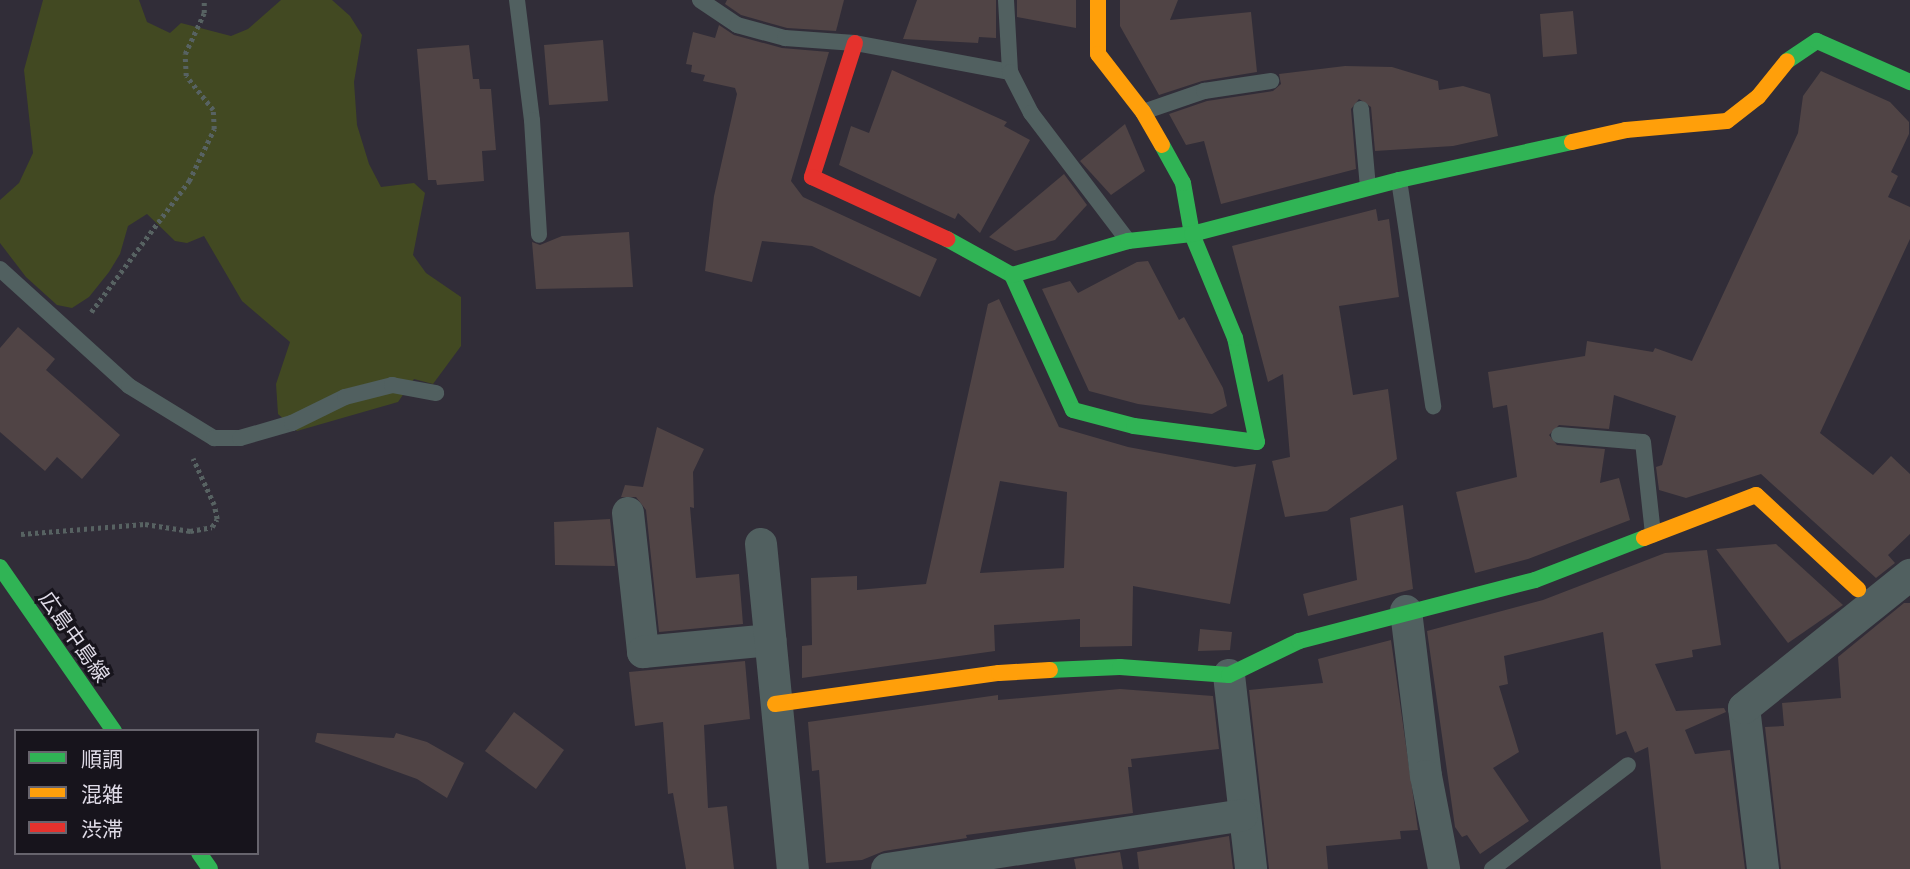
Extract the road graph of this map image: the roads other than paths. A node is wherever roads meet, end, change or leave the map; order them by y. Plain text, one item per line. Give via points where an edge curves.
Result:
1 (517, 0) edge
2 (700, 0) edge
3 (1006, 0) edge
4 (1098, 0) edge
5 (855, 43) junction
6 (1010, 72) junction
7 (1270, 81) dead end
8 (1910, 82) edge
9 (1361, 109) dead end
10 (1143, 112) junction
11 (1399, 180) junction
12 (1368, 188) junction
13 (1192, 234) junction
14 (539, 235) dead end
15 (1128, 241) junction
16 (0, 270) edge
17 (1012, 275) junction
18 (436, 393) dead end
19 (1433, 406) dead end
20 (1559, 435) dead end
21 (628, 513) dead end
22 (1654, 536) junction
23 (761, 544) dead end
24 (0, 567) edge
25 (1910, 575) edge
26 (1858, 589) dead end
27 (1406, 611) junction
28 (770, 640) junction
29 (1229, 675) junction
30 (775, 704) junction
31 (113, 729) edge
32 (1628, 765) dead end
33 (1242, 815) junction
34 (793, 869) edge
35 (887, 869) edge
36 (1251, 869) edge
37 (1444, 869) edge
38 (1492, 869) edge
39 (1763, 869) edge

1 - 14 lane via 532,120
2 - 5 lane via 737,24 785,38
3 - 6 lane
4 - 10 street via 1098,54
5 - 6 lane
5 - 17 street via 812,177 945,238
6 - 15 lane via 1031,113
7 - 10 lane via 1203,91
8 - 11 street via 1817,41 1788,60 1758,97 1727,121 1626,130
9 - 12 lane
10 - 13 street via 1183,183
11 - 12 street
11 - 19 lane
12 - 13 street
13 - 15 street
13 - 17 street via 1235,338 1257,442 1134,426 1073,410
15 - 17 street
16 - 18 lane via 129,386 214,438 240,438 292,423 345,397 393,385
20 - 22 lane via 1643,442
21 - 28 street via 643,653
22 - 26 street via 1756,495
22 - 27 street via 1535,580
23 - 28 street
24 - 31 street, 広島中島線
25 - 39 street via 1744,708
27 - 29 street via 1299,641
27 - 37 street via 1426,776
28 - 30 street
29 - 30 street via 1120,667 999,673
29 - 33 street
30 - 34 street
32 - 38 lane
33 - 35 street
33 - 36 street

